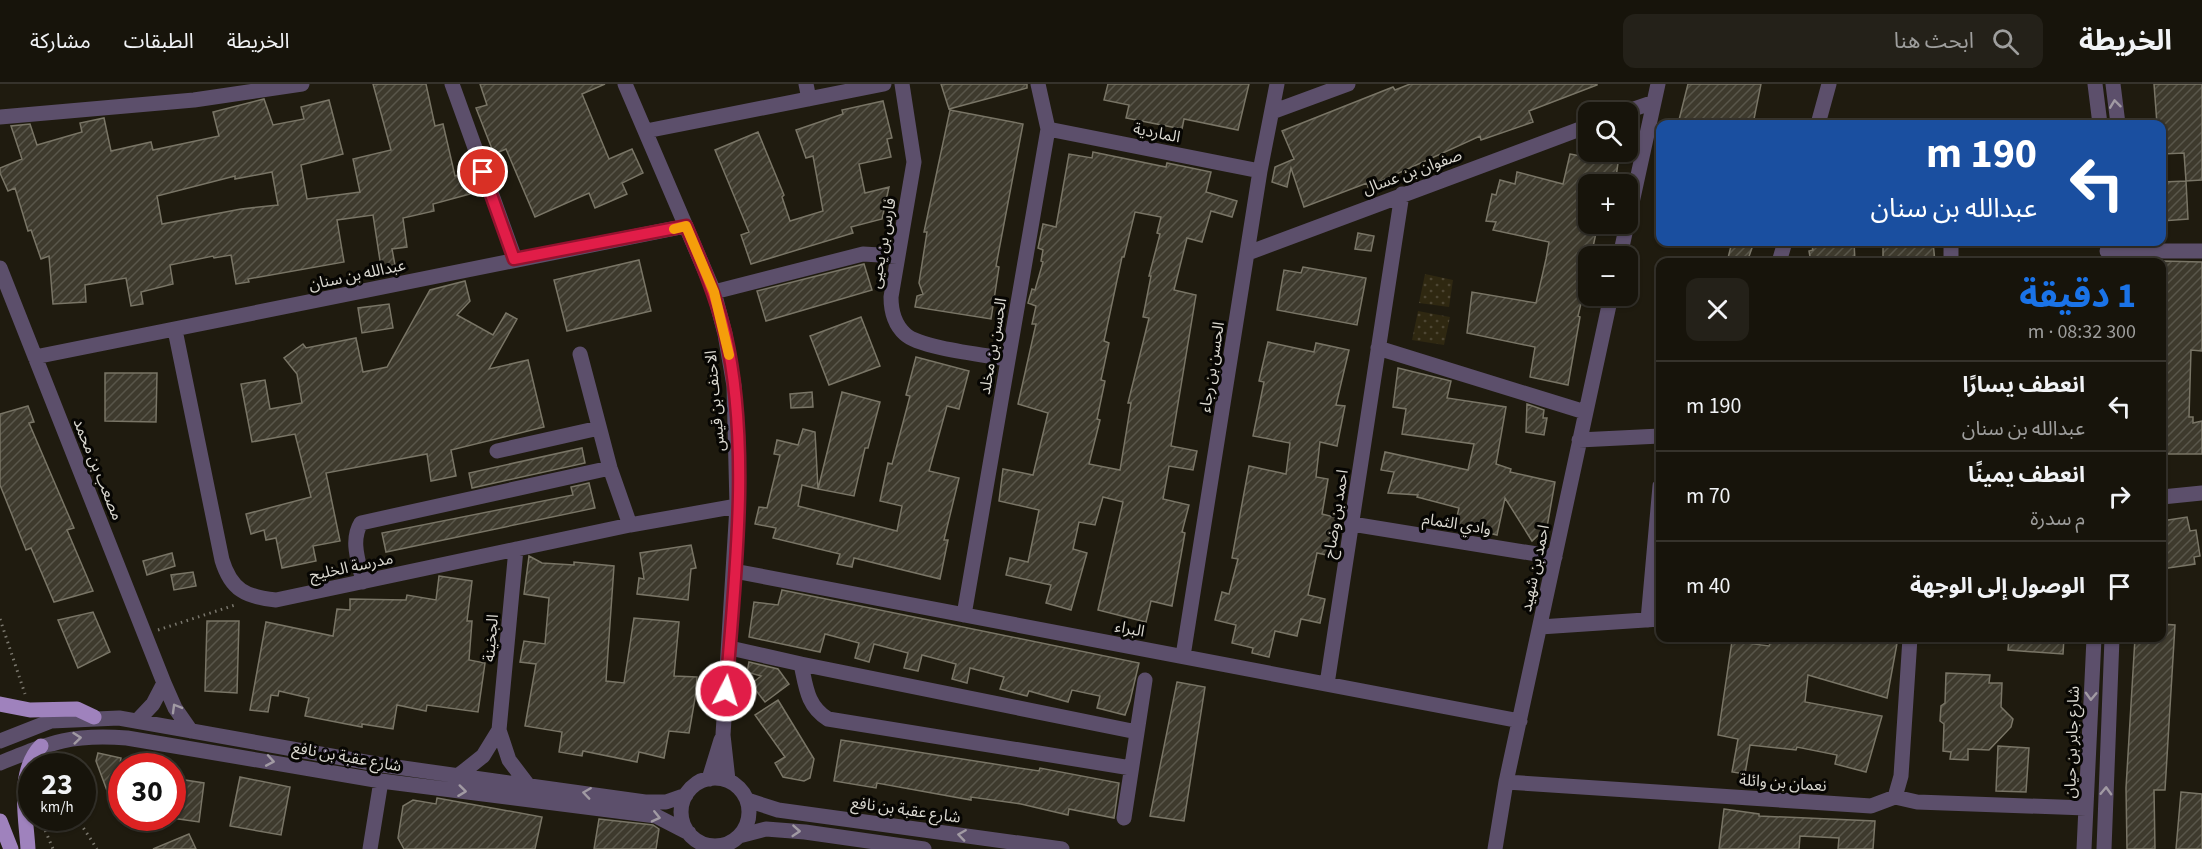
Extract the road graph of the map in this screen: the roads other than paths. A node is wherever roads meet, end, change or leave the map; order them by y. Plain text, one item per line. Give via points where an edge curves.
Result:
1 (302, 84) edge
2 (452, 84) edge
3 (625, 84) edge
4 (884, 84) edge
5 (902, 84) edge
6 (1038, 84) edge
7 (1276, 84) edge
8 (1348, 84) edge
9 (1658, 84) edge
10 (1829, 84) edge
11 (2095, 84) edge
12 (2113, 84) edge
13 (808, 91) edge
14 (1654, 102) junction
15 (1638, 108) edge
16 (1272, 112) junction
17 (0, 117) edge
18 (1819, 120) edge
19 (2100, 120) edge
20 (2118, 120) edge
21 (1048, 129) junction
22 (1578, 130) edge
23 (646, 131) junction
24 (1260, 171) junction
25 (1638, 174) edge
26 (1402, 194) junction
27 (686, 226) junction
28 (2202, 251) edge
29 (2106, 252) edge
30 (2123, 252) edge
31 (1248, 253) junction
32 (897, 256) junction
33 (514, 259) junction
34 (0, 268) edge
35 (714, 292) junction
36 (1609, 306) edge
37 (175, 330) junction
38 (1378, 348) junction
39 (580, 354) dead end
40 (35, 357) junction
41 (1008, 359) junction
42 (1585, 412) junction
43 (599, 428) junction
44 (1656, 436) edge
45 (1579, 440) junction
46 (497, 451) dead end
47 (610, 468) junction
48 (2202, 493) edge
49 (2166, 497) edge
50 (737, 506) junction
51 (1352, 524) junction
52 (630, 525) junction
53 (516, 549) junction
54 (1555, 557) junction
55 (734, 571) junction
56 (1656, 575) edge
57 (363, 582) junction
58 (964, 615) junction
59 (1654, 620) edge
60 (1540, 627) junction
61 (1910, 642) edge
62 (2094, 642) edge
63 (2112, 642) edge
64 (730, 648) junction
65 (1182, 656) junction
66 (801, 664) junction
67 (1145, 680) dead end
68 (164, 683) junction
69 (1327, 684) junction
70 (0, 704) edge
71 (94, 717) junction
72 (137, 721) junction
73 (1520, 721) junction
74 (499, 730) junction
75 (191, 731) junction
76 (1137, 732) junction
77 (723, 735) junction
78 (0, 741) edge
79 (41, 746) junction
80 (0, 763) edge
81 (1131, 768) junction
82 (459, 775) junction
83 (709, 779) junction
84 (728, 780) junction
85 (381, 781) junction
86 (1506, 782) junction
87 (528, 785) junction
88 (686, 795) junction
89 (1895, 796) junction
90 (747, 800) junction
91 (2086, 808) junction
92 (1124, 818) dead end
93 (0, 821) edge
94 (689, 833) junction
95 (739, 836) junction
96 (706, 847) edge
97 (723, 847) edge
98 (11, 849) edge
99 (28, 849) edge
100 (370, 849) edge
101 (924, 849) edge
102 (1062, 849) edge
103 (1495, 849) edge
104 (2084, 849) edge
105 (2104, 849) edge

1 - 17 street via 194,100
2 - 33 street
3 - 23 street, الاحنف بن قيس
4 - 13 street
5 - 32 street, فارس بن يحيى via 914,162
6 - 21 street, الحسن بن مخلد
7 - 16 street, الحسن بن رجاء
8 - 16 street
9 - 14 street
10 - 18 street
11 - 19 street
20 -> 12 street
13 - 23 street
14 - 15 street
14 - 25 street
16 - 24 street, الحسن بن رجاء
21 - 24 street, الماردية
21 - 41 street, الحسن بن مخلد
22 - 26 street, صفوان بن عسال
23 - 27 street, الاحنف بن قيس
24 - 31 street, الحسن بن رجاء
26 - 31 street, صفوان بن عسال
26 - 38 street, احمد بن وضاح
27 - 33 street, عبدالله بن سنان
27 - 35 street, الاحنف بن قيس
28 - 30 street
29 - 30 street
31 - 65 street, الحسن بن رجاء
32 - 35 street via 863,254
32 - 41 street, فارس بن يحيى via 891,312 906,336 920,343
33 - 37 street, عبدالله بن سنان
34 - 40 street, مصعب بن محمد
35 - 50 street, الاحنف بن قيس via 734,386
36 - 42 street, احمد بن شهيد
37 - 40 street, عبدالله بن سنان
37 - 57 street, مدرسة الخليج via 227,578 239,590 257,598 276,600
38 - 42 street
38 - 51 street, احمد بن وضاح
39 - 43 street
40 - 68 street, مصعب بن محمد
41 - 58 street, الحسن بن مخلد
42 - 45 street, احمد بن شهيد
43 - 46 street
43 - 47 street
44 - 45 street
45 - 54 street, احمد بن شهيد
47 - 52 street
47 - 57 street via 361,523 355,541
48 - 49 street
50 - 52 street, مدرسة الخليج
50 - 55 street, الاحنف بن قيس
51 - 54 street, وادي الثمام
51 - 69 street, احمد بن وضاح
52 - 53 street, مدرسة الخليج
53 - 57 street, مدرسة الخليج
53 - 74 street, الجخينة
54 - 60 street, احمد بن شهيد
55 - 58 street, البراء
55 - 64 street, الاحنف بن قيس
56 - 59 street
58 - 65 street, البراء
59 - 60 street
60 - 73 street, احمد بن شهيد
61 - 89 street via 1901,776
62 -> 91 street, شارع جابر بن حيان
105 -> 63 street
64 - 66 street
64 - 77 street, الاحنف بن قيس
65 - 69 street, البراء
66 - 76 street
66 - 81 street via 809,702 818,713 840,723
67 - 76 street
68 - 72 street via 153,704
75 -> 68 street, مصعب بن محمد
69 - 73 street, البراء
70 - 71 main road via 30,710 77,709
71 - 72 street, شارع عقبة بن نافع
71 - 78 street, شارع عقبة بن نافع via 51,721
72 - 75 street, شارع عقبة بن نافع
73 - 86 street, احمد بن شهيد
74 - 82 street, الجخينة via 483,756
74 - 87 street, الجخينة via 509,760
75 - 82 street, شارع عقبة بن نافع
76 - 81 street
77 - 83 street, الاحنف بن قيس
77 - 84 street, الاحنف بن قيس
79 - 80 street, شارع عقبة بن نافع
79 -> 85 street, شارع عقبة بن نافع via 77,737 128,738
79 - 99 main road via 33,754 26,778
81 - 92 street
82 - 87 street, شارع عقبة بن نافع
83 - 84 street
83 - 88 street via 696,784
84 - 90 street
85 -> 94 street, شارع عقبة بن نافع via 656,816
85 - 100 street
86 - 89 street, نعمان بن وائلة via 1871,806
86 - 103 street, احمد بن شهيد
88 -> 87 street, شارع عقبة بن نافع via 666,802 645,802
88 - 94 street via 681,807 682,821
89 - 91 street via 1917,802
90 - 95 street via 749,813
102 -> 90 street, شارع عقبة بن نافع via 778,810
91 - 104 street, شارع جابر بن حيان
93 - 98 main road
94 - 96 street
95 - 97 street
95 -> 101 street via 766,829
96 - 97 street

